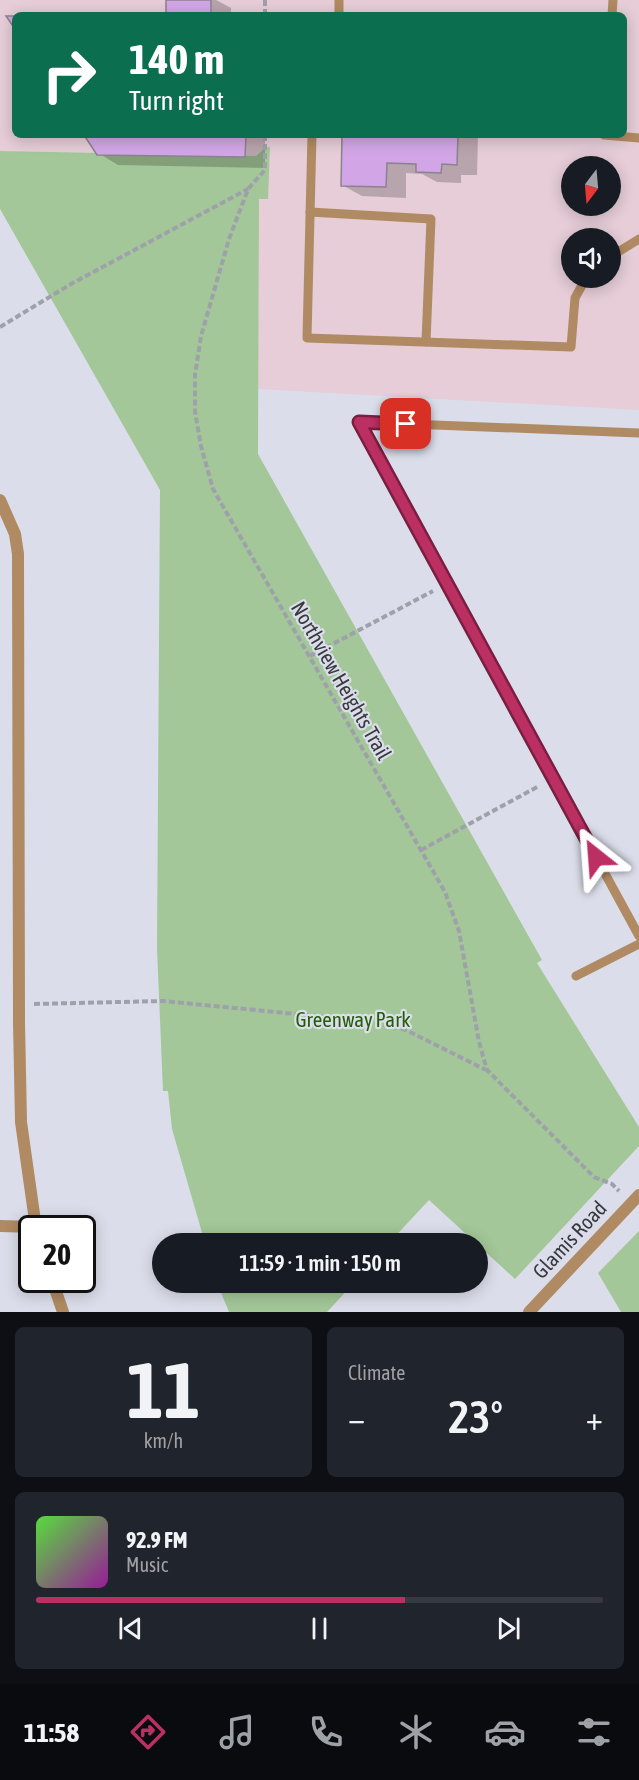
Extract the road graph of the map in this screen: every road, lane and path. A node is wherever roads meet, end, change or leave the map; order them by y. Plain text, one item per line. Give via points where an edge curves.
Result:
1 (265, 138) edge
2 (312, 138) edge
3 (248, 189) junction
4 (310, 212) junction
5 (639, 239) edge
6 (621, 250) edge
7 (580, 288) edge
8 (0, 327) edge
9 (426, 342) junction
10 (639, 433) edge
11 (0, 500) edge
12 (447, 584) junction
13 (310, 656) junction
14 (553, 778) junction
15 (421, 850) junction
16 (639, 936) edge
17 (639, 944) edge
18 (576, 976) dead end
19 (19, 1004) junction
20 (487, 1070) junction
21 (621, 1193) dead end
22 (639, 1195) edge
23 (33, 1215) edge
24 (0, 1226) edge
25 (18, 1227) edge
26 (56, 1293) edge
27 (63, 1312) edge
28 (529, 1312) edge

1 - 3 path, Northview Heights Trail via 265,170
2 - 4 lane
3 - 8 path via 71,284
3 - 13 path, Northview Heights Trail via 201,336 195,412 213,489
4 - 9 lane via 431,219
4 - 9 lane via 307,338
5 - 6 lane
7 - 9 lane via 575,298 571,347
10 - 12 lane via 359,422
11 - 19 street via 15,534 18,554
12 - 13 path
12 - 14 lane
13 - 15 path, Northview Heights Trail
14 - 15 path
14 - 16 lane
15 - 20 path, Northview Heights Trail via 445,892 459,931
17 - 18 lane
19 - 20 path via 163,1001 368,1021 406,1030
19 - 23 street via 21,1122
20 - 21 path, Northview Heights Trail via 594,1177 612,1184
22 - 28 street, Glamis Road
24 - 25 street
26 - 27 street

